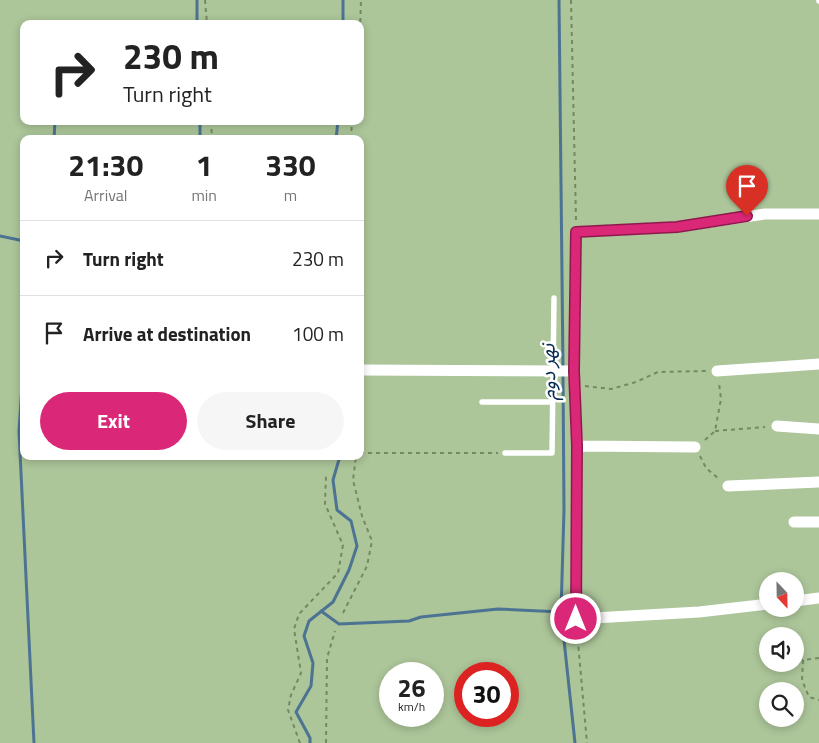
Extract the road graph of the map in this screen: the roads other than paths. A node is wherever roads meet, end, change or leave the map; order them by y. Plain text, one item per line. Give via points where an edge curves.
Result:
1 (819, 214) edge
2 (554, 298) dead end
3 (819, 364) edge
4 (364, 370) edge
5 (562, 371) junction
6 (717, 371) road end
7 (482, 402) dead end
8 (552, 402) junction
9 (777, 426) road end
10 (819, 429) edge
11 (577, 446) junction
12 (695, 447) road end
13 (505, 453) road end
14 (819, 482) edge
15 (728, 486) road end
16 (794, 522) dead end
17 (819, 522) edge
18 (819, 598) edge
19 (804, 599) edge
20 (759, 605) edge

1 - 5 street via 765,214 677,227 576,232
2 - 5 lane
3 - 6 street
4 - 5 street
5 - 8 lane
5 - 11 street via 575,385
7 - 8 lane
8 - 13 lane via 552,453
9 - 10 street
11 - 12 street
11 - 20 street via 576,619
14 - 15 street
16 - 17 street
18 - 19 street

